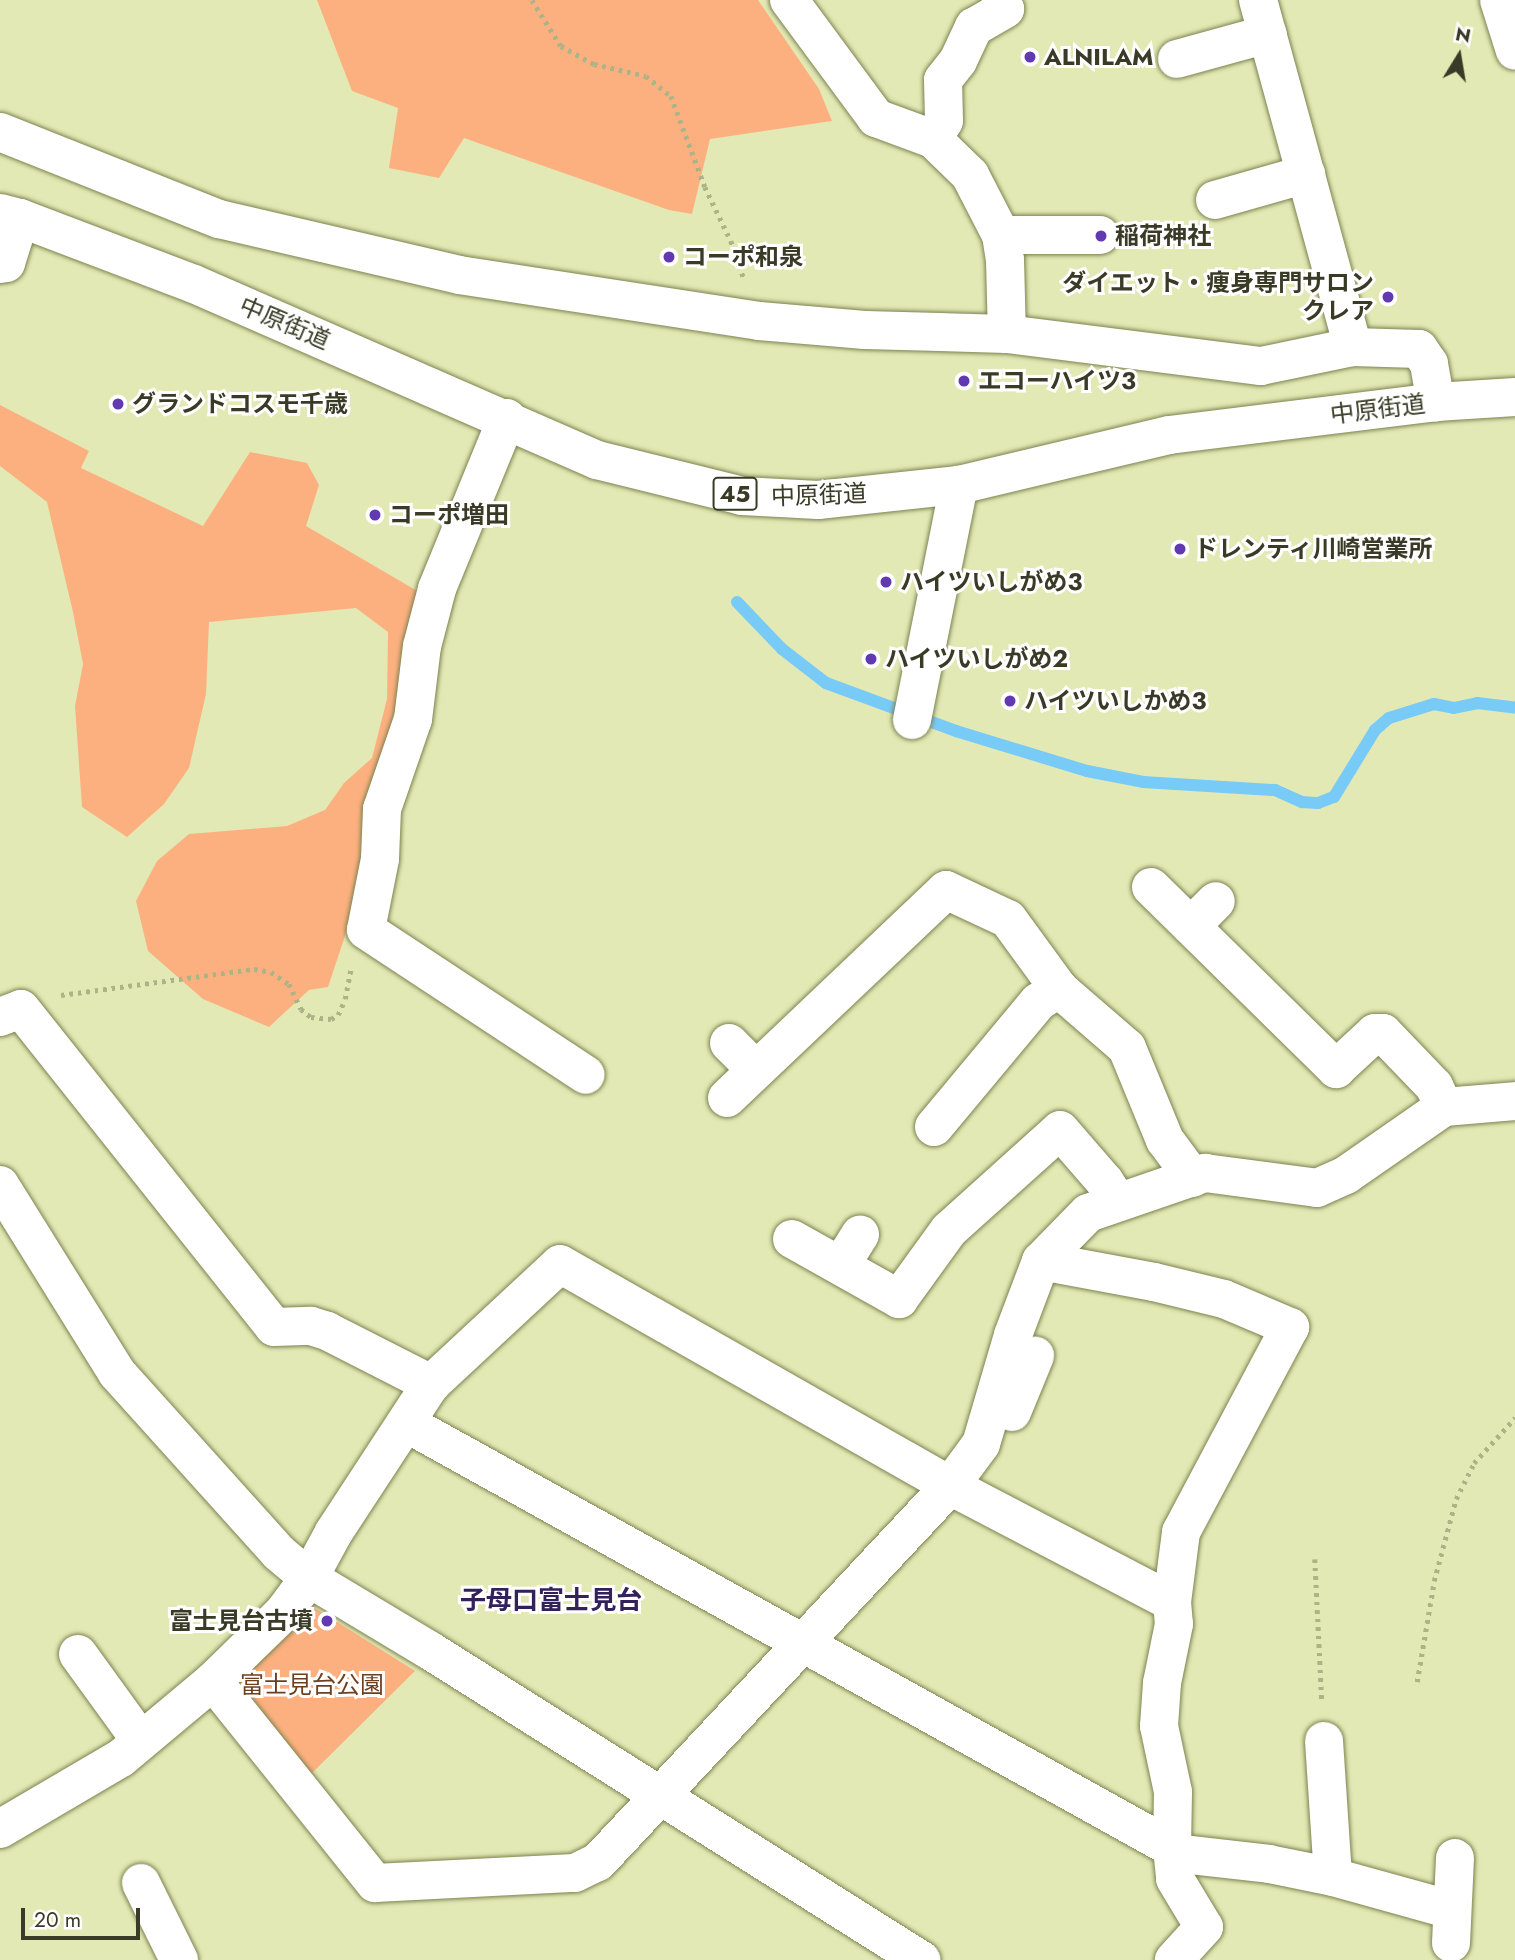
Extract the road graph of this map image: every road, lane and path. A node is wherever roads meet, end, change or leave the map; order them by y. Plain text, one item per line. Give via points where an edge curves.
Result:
1 (532, 0) edge
2 (789, 0) edge
3 (1002, 0) edge
4 (1499, 0) edge
5 (1263, 17) edge
6 (1515, 51) edge
7 (1177, 59) dead end
8 (0, 132) edge
9 (933, 139) junction
10 (1306, 174) junction
11 (1215, 200) dead end
12 (10, 216) edge
13 (1100, 235) dead end
14 (1001, 236) junction
15 (0, 264) edge
16 (759, 321) junction
17 (1007, 334) junction
18 (1353, 347) junction
19 (1515, 397) edge
20 (1436, 402) junction
21 (507, 418) junction
22 (959, 485) junction
23 (912, 720) dead end
24 (1152, 887) dead end
25 (366, 930) junction
26 (1059, 989) junction
27 (11, 1013) edge
28 (729, 1042) dead end
29 (756, 1070) junction
30 (586, 1075) dead end
31 (727, 1098) dead end
32 (1515, 1101) edge
33 (1444, 1107) junction
34 (934, 1127) dead end
35 (1193, 1178) junction
36 (0, 1185) edge
37 (1118, 1202) junction
38 (792, 1239) dead end
39 (1041, 1261) junction
40 (1035, 1356) dead end
41 (431, 1384) junction
42 (1515, 1418) edge
43 (406, 1423) junction
44 (981, 1444) junction
45 (950, 1486) junction
46 (1315, 1559) dead end
47 (309, 1578) junction
48 (1172, 1602) junction
49 (803, 1641) junction
50 (78, 1654) dead end
51 (213, 1681) junction
52 (1417, 1682) dead end
53 (141, 1741) junction
54 (1324, 1741) joint
55 (660, 1797) junction
56 (0, 1829) edge
57 (1172, 1851) junction
58 (1455, 1858) dead end
59 (1333, 1877) junction
60 (141, 1883) dead end
61 (179, 1960) edge
62 (921, 1960) edge
63 (1174, 1960) edge

1 - 16 path via 561,46 594,64 646,76 671,96
2 - 9 street via 876,118
3 - 9 street via 1005,9 974,27 943,80 944,121
4 - 6 street
5 - 7 street
5 - 10 street
8 - 16 street via 219,219 459,275
9 - 14 street via 970,175
10 - 11 street
10 - 18 street
12 - 15 street via 6,263
12 - 21 street, 中原街道 / 45 via 194,284
13 - 14 street
14 - 17 street
16 - 17 street
17 - 18 street via 1261,366
18 - 20 street via 1419,349 1429,364
19 - 20 street, 中原街道 / 45
20 - 22 street, 中原街道 / 45 via 1169,435
21 - 22 street, 中原街道 / 45 via 597,460 742,496 818,500
21 - 25 street via 437,589 422,646 413,719 382,809 380,859
22 - 23 street
24 - 33 street via 1204,914 1336,1069 1375,1033 1383,1034 1434,1086
25 - 27 path via 345,999 331,1019 311,1017 301,1009 289,984 271,972 254,969 40,998
25 - 30 street
26 - 29 street via 1008,919 946,890
26 - 34 street via 1038,1002
26 - 35 street via 1127,1048 1165,1140
27 - 41 street via 274,1327 311,1326 327,1331
28 - 29 street
29 - 31 street
32 - 33 street
33 - 35 street via 1346,1175 1317,1188 1205,1173
35 - 37 street
36 - 47 street via 117,1373 279,1553
37 - 38 street via 1060,1130 950,1230 900,1299 850,1250
37 - 39 street via 1088,1213
39 - 44 street via 1013,1335
39 - 48 street via 1224,1299 1290,1327 1181,1532
40 - 44 street via 1002,1436
41 - 43 street
41 - 45 street via 560,1264
42 - 52 path via 1474,1463 1456,1499 1434,1581
43 - 47 street
43 - 49 street
44 - 45 street
45 - 48 street
45 - 49 street
46 - 54 path
47 - 51 street via 283,1613
47 - 55 street
48 - 57 street via 1174,1623 1159,1726 1173,1792
49 - 55 street
49 - 57 street
50 - 53 street
51 - 53 street
51 - 55 street via 375,1882 575,1873 598,1862
53 - 56 street via 121,1758
54 - 59 street
55 - 62 street
57 - 59 street
57 - 63 street via 1175,1879 1204,1927
58 - 59 street via 1451,1927
60 - 61 street

